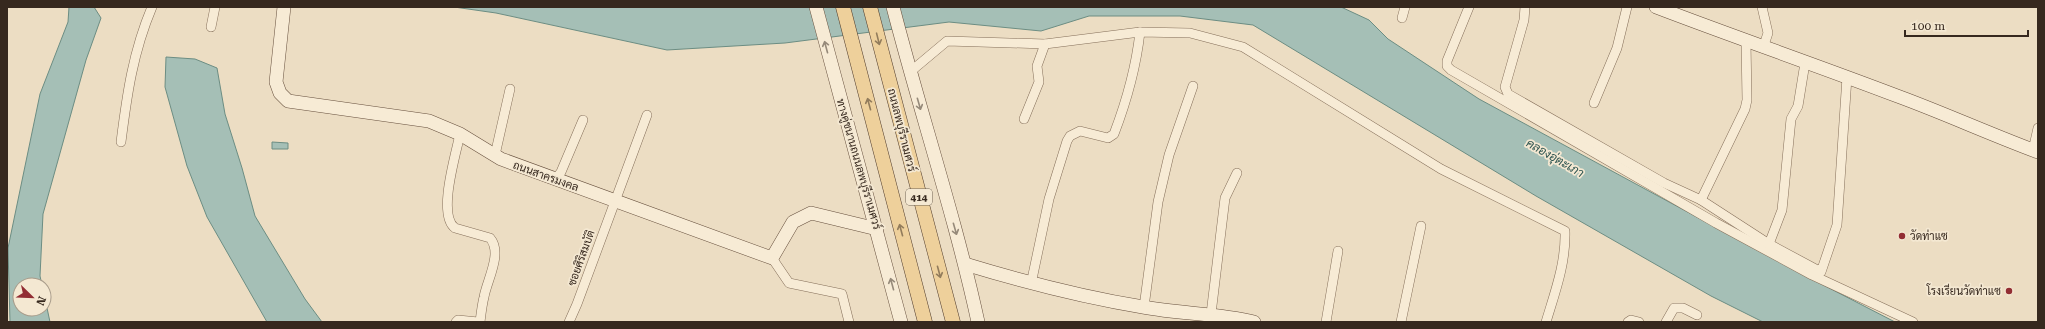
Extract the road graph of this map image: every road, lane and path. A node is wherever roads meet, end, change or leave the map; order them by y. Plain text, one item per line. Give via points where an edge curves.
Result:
1 (152, 7) edge
2 (215, 7) edge
3 (284, 7) edge
4 (816, 7) edge
5 (844, 7) edge
6 (870, 7) edge
7 (893, 7) edge
8 (1406, 7) edge
9 (1469, 7) edge
10 (1525, 7) edge
11 (1627, 7) edge
12 (1656, 7) edge
13 (1762, 7) edge
14 (1402, 18) dead end
15 (211, 27) dead end
16 (1140, 32) junction
17 (1746, 42) junction
18 (1045, 44) junction
19 (1763, 48) junction
20 (1805, 63) junction
21 (909, 69) junction
22 (1847, 77) junction
23 (1193, 86) dead end
24 (510, 89) dead end
25 (1594, 103) dead end
26 (647, 114) dead end
27 (1024, 119) dead end
28 (583, 120) dead end
29 (2038, 128) edge
30 (460, 134) junction
31 (121, 142) dead end
32 (2036, 151) edge
33 (495, 155) junction
34 (1237, 173) dead end
35 (550, 177) junction
36 (1701, 200) junction
37 (614, 201) junction
38 (1421, 226) dead end
39 (877, 230) junction
40 (1769, 244) junction
41 (1338, 251) dead end
42 (772, 258) junction
43 (965, 264) junction
44 (1031, 284) junction
45 (1144, 308) junction
46 (1211, 314) junction
47 (1697, 316) dead end
48 (456, 322) edge
49 (479, 322) edge
50 (569, 322) edge
51 (849, 322) edge
52 (901, 322) edge
53 (925, 322) edge
54 (953, 322) edge
55 (978, 322) edge
56 (1254, 322) edge
57 (1326, 322) edge
58 (1401, 322) edge
59 (1546, 322) edge
60 (1628, 322) edge
61 (1639, 322) edge
62 (1666, 322) edge
63 (1913, 322) edge

1 - 31 street via 140,35 129,77
2 - 15 street
3 - 30 street, ถนนสาครมงคล via 276,82 283,98 288,101 429,120
39 -> 4 street, ทางคู่ขนานถนนลพบุรีราเมศวร์
53 -> 5 main road, 414
6 -> 54 main road, ถนนลพบุรีราเมศวร์ / 414
7 - 21 street, 414
8 - 14 street
9 - 63 street via 1447,61 1450,70 1812,275
10 - 36 street via 1524,20 1505,87 1508,94 1664,183
11 - 25 street via 1617,48
12 - 17 street
13 - 19 street via 1768,33
16 - 18 street
16 - 44 street via 1131,85 1114,134 1108,138 1080,131 1070,136 1067,141 1048,199
16 - 59 street via 1190,33 1243,47 1441,168 1565,231 1561,271
17 - 19 street
17 - 36 street via 1745,109
18 - 21 street via 947,41
18 - 27 street via 1037,66 1039,82
19 - 20 street
20 - 22 street
20 - 40 street via 1798,106 1792,119 1782,210
21 -> 43 street, 414
22 - 32 street via 1960,119
22 - 40 street via 1837,225 1821,272
23 - 45 street via 1169,155 1158,202
24 - 33 street
26 - 37 street, ซอยศิริสมบัติ
28 - 35 street via 561,172 558,176
29 - 32 street
30 - 33 street, ถนนสาครมงคล
30 - 49 street via 448,192 447,216 450,225 455,228 490,238 495,250
33 - 35 street, ถนนสาครมงคล
34 - 46 street via 1225,198
35 - 37 street, ถนนสาครมงคล
36 - 40 street
37 - 42 street, ถนนสาครมงคล
37 - 50 street, ซอยศิริสมบัติ
38 - 58 street
39 - 42 street via 811,213 793,222
52 -> 39 street, ทางคู่ขนานถนนลพบุรีราเมศวร์
41 - 57 street
42 - 51 street via 790,283 842,294
43 - 44 street
43 - 55 street, 414
44 - 45 street
45 - 46 street
46 - 56 street
47 - 62 street via 1678,307 1674,308
48 - 49 street
60 - 61 street

